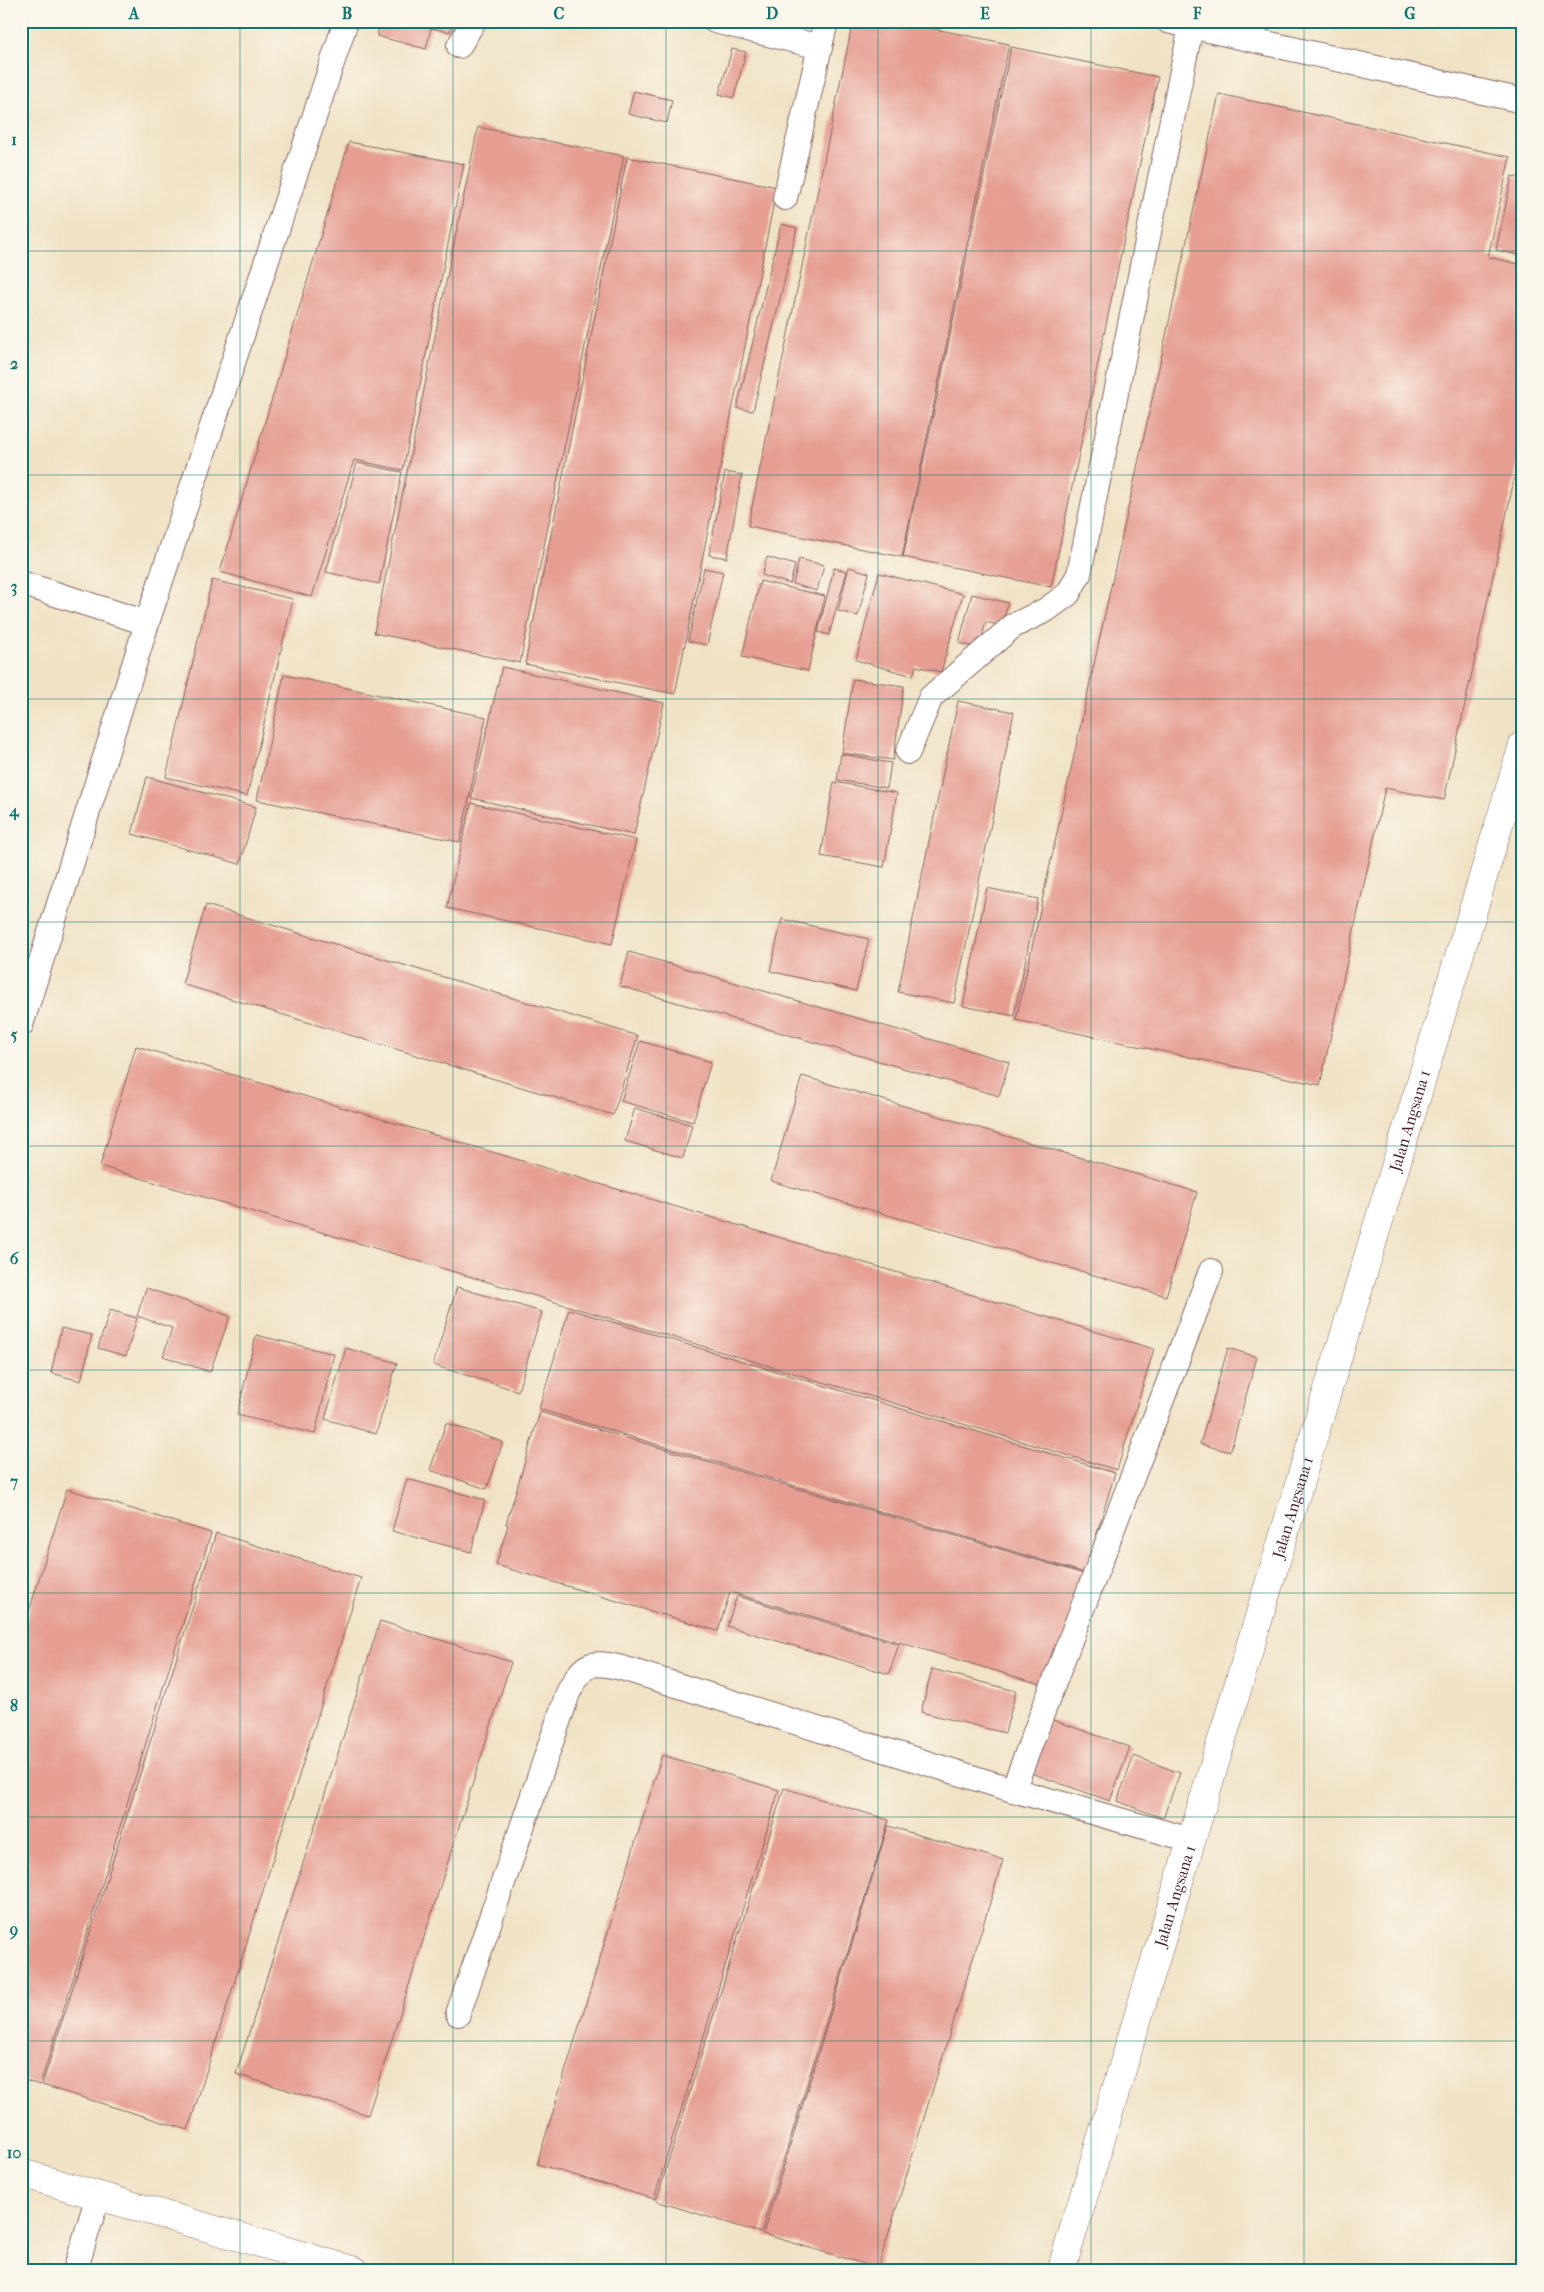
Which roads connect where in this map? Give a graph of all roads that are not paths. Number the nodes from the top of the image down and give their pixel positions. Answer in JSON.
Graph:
{"nodes":[{"id":1,"x":346,"y":21,"type":"edge"},
{"id":2,"x":474,"y":21,"type":"edge"},
{"id":3,"x":715,"y":21,"type":"edge"},
{"id":4,"x":826,"y":21,"type":"edge"},
{"id":5,"x":1168,"y":21,"type":"edge"},
{"id":6,"x":1191,"y":26,"type":"junction"},
{"id":7,"x":459,"y":46,"type":"dead end"},
{"id":8,"x":820,"y":47,"type":"junction"},
{"id":9,"x":1523,"y":101,"type":"edge"},
{"id":10,"x":786,"y":198,"type":"dead end"},
{"id":11,"x":21,"y":583,"type":"edge"},
{"id":12,"x":147,"y":622,"type":"junction"},
{"id":13,"x":908,"y":752,"type":"dead end"},
{"id":14,"x":1520,"y":762,"type":"edge"},
{"id":15,"x":21,"y":1025,"type":"edge"},
{"id":16,"x":1212,"y":1271,"type":"dead end"},
{"id":17,"x":1013,"y":1790,"type":"junction"},
{"id":18,"x":1191,"y":1840,"type":"junction"},
{"id":19,"x":458,"y":2014,"type":"dead end"},
{"id":20,"x":21,"y":2173,"type":"edge"},
{"id":21,"x":98,"y":2196,"type":"junction"},
{"id":22,"x":75,"y":2271,"type":"edge"},
{"id":23,"x":355,"y":2271,"type":"edge"},
{"id":24,"x":1061,"y":2271,"type":"edge"}],
"edges":[{"from":1,"to":12,"type":"lane"},
{"from":2,"to":7,"type":"lane"},
{"from":3,"to":8,"type":"lane"},
{"from":4,"to":8,"type":"lane"},
{"from":5,"to":6,"type":"lane"},
{"from":6,"to":9,"type":"lane"},
{"from":6,"to":13,"type":"lane"},
{"from":8,"to":10,"type":"lane"},
{"from":11,"to":12,"type":"lane"},
{"from":12,"to":15,"type":"lane"},
{"from":14,"to":18,"type":"street","name":"Jalan Angsana 1"},
{"from":16,"to":17,"type":"lane"},
{"from":17,"to":18,"type":"lane"},
{"from":17,"to":19,"type":"lane"},
{"from":18,"to":24,"type":"street","name":"Jalan Angsana 1"},
{"from":20,"to":21,"type":"street"},
{"from":21,"to":22,"type":"lane"},
{"from":21,"to":23,"type":"street"}]}
